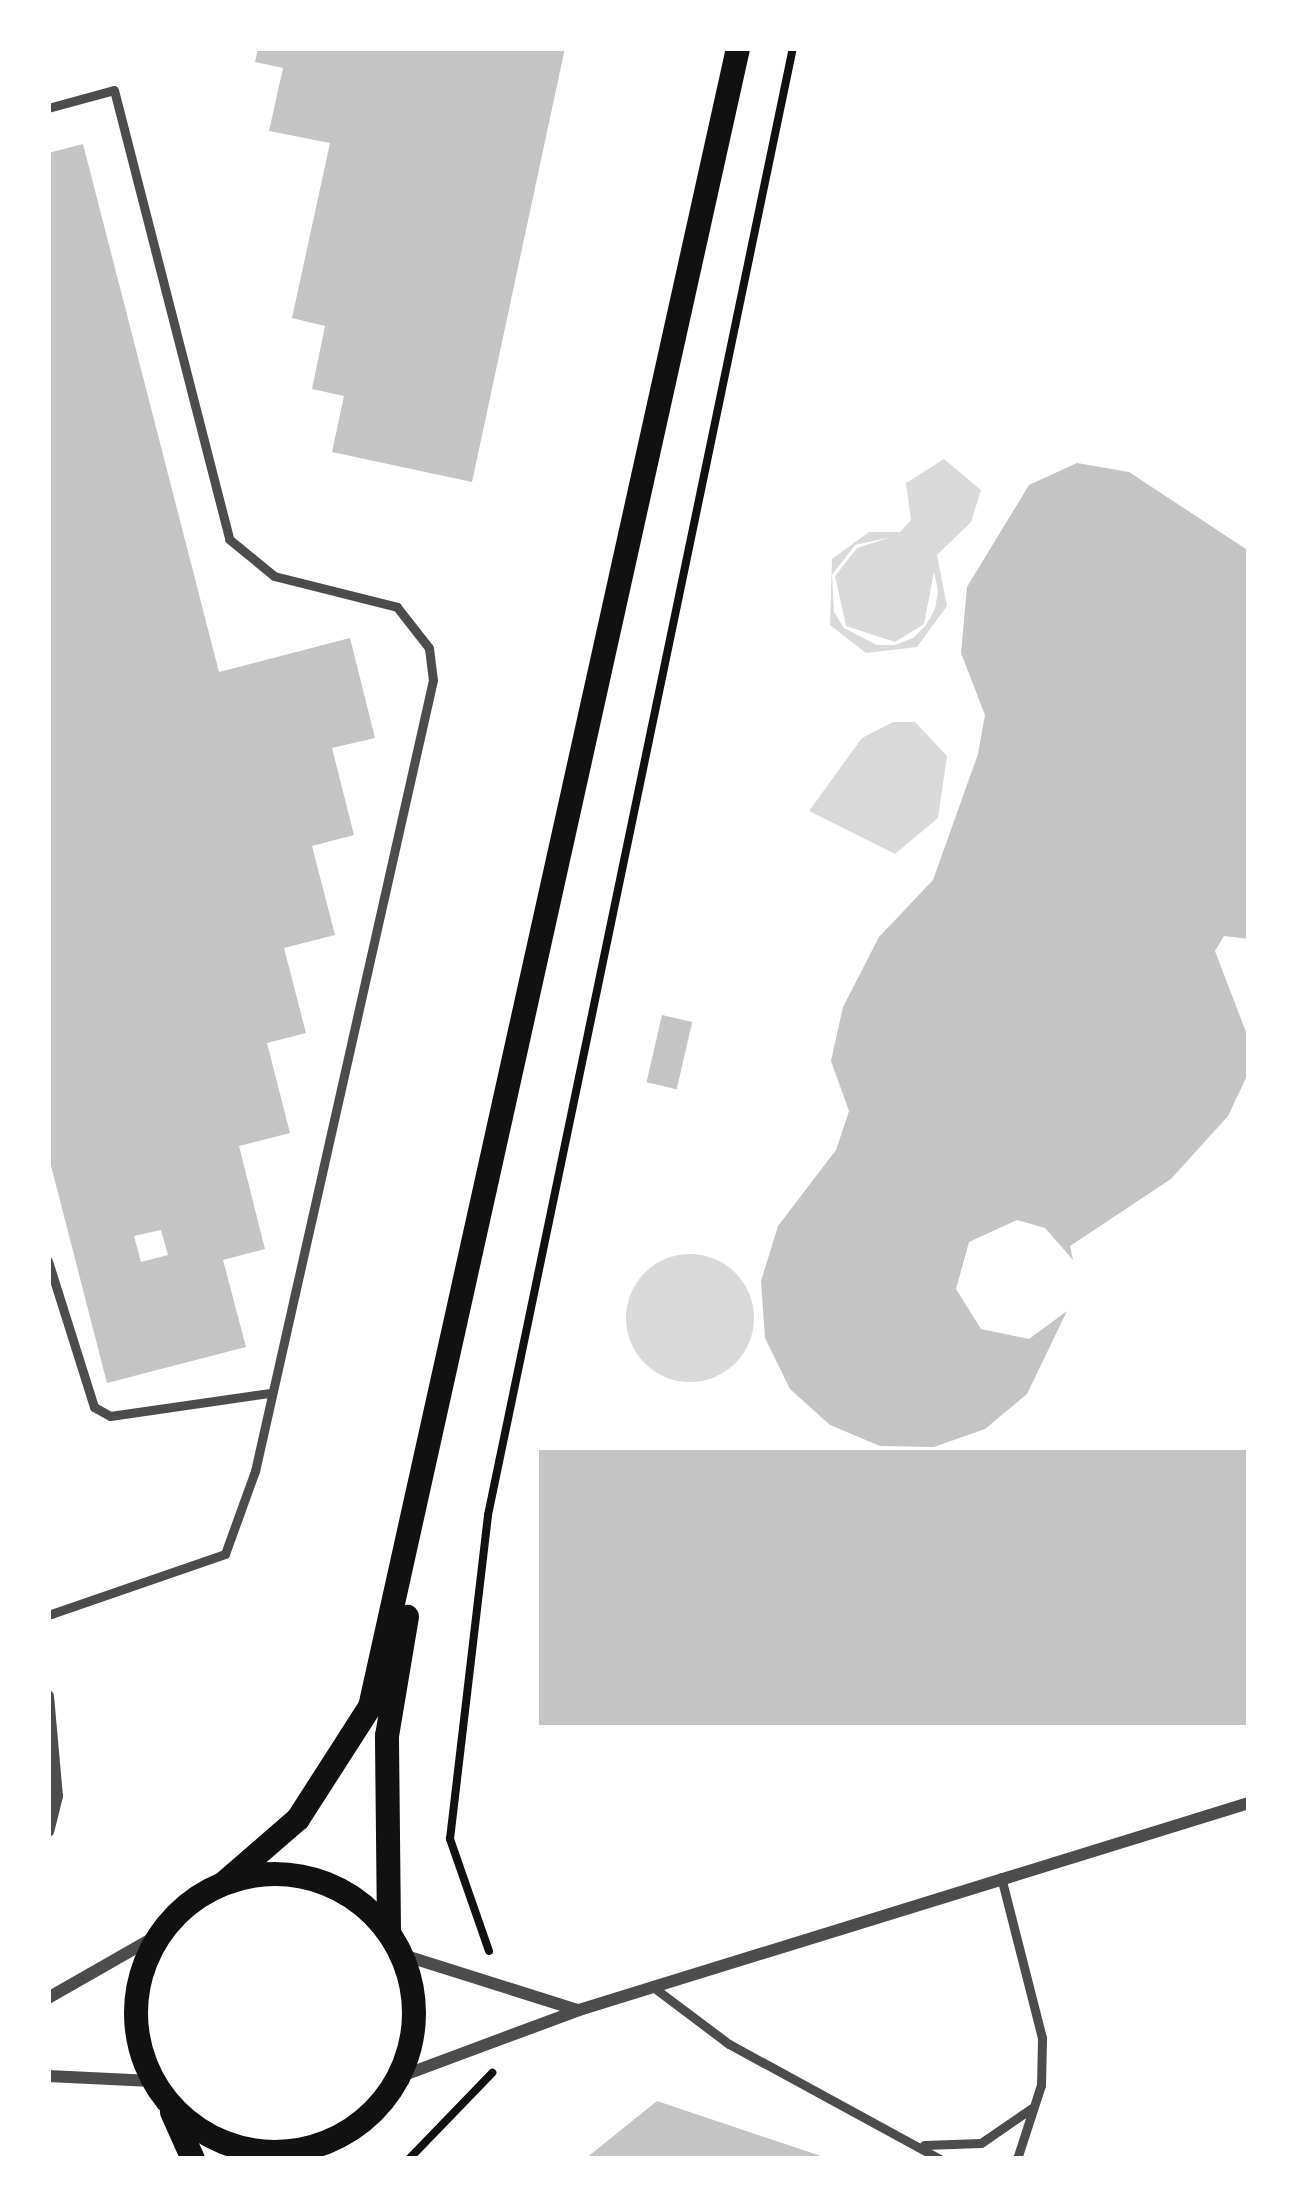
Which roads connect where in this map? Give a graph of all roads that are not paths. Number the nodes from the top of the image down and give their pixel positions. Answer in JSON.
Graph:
{"nodes":[{"id":1,"x":738,"y":48,"type":"edge"},
{"id":2,"x":48,"y":108,"type":"edge"},
{"id":3,"x":48,"y":1261,"type":"edge"},
{"id":4,"x":270,"y":1393,"type":"junction"},
{"id":5,"x":430,"y":1467,"type":"junction"},
{"id":6,"x":48,"y":1616,"type":"edge"},
{"id":7,"x":48,"y":1696,"type":"edge"},
{"id":8,"x":1249,"y":1803,"type":"edge"},
{"id":9,"x":48,"y":1832,"type":"edge"},
{"id":10,"x":1001,"y":1877,"type":"junction"},
{"id":11,"x":224,"y":1883,"type":"junction"},
{"id":12,"x":389,"y":1931,"type":"junction"},
{"id":13,"x":160,"y":1934,"type":"junction"},
{"id":14,"x":403,"y":1955,"type":"junction"},
{"id":15,"x":653,"y":1987,"type":"junction"},
{"id":16,"x":48,"y":1998,"type":"edge"},
{"id":17,"x":579,"y":2010,"type":"junction"},
{"id":18,"x":48,"y":2076,"type":"edge"},
{"id":19,"x":399,"y":2077,"type":"junction"},
{"id":20,"x":152,"y":2080,"type":"junction"},
{"id":21,"x":1041,"y":2085,"type":"junction"},
{"id":22,"x":168,"y":2105,"type":"junction"},
{"id":23,"x":918,"y":2144,"type":"junction"},
{"id":24,"x":328,"y":2150,"type":"edge"},
{"id":25,"x":193,"y":2159,"type":"edge"},
{"id":26,"x":940,"y":2159,"type":"edge"},
{"id":27,"x":1017,"y":2159,"type":"edge"}],
"edges":[{"from":1,"to":5,"type":"main road"},
{"from":2,"to":4,"type":"lane"},
{"from":3,"to":4,"type":"lane"},
{"from":4,"to":6,"type":"lane"},
{"from":5,"to":11,"type":"main road"},
{"from":5,"to":12,"type":"main road"},
{"from":7,"to":9,"type":"street"},
{"from":8,"to":10,"type":"street"},
{"from":10,"to":15,"type":"street"},
{"from":10,"to":21,"type":"lane"},
{"from":11,"to":12,"type":"main road"},
{"from":11,"to":13,"type":"main road"},
{"from":12,"to":14,"type":"main road"},
{"from":13,"to":16,"type":"street"},
{"from":13,"to":20,"type":"main road"},
{"from":14,"to":17,"type":"street"},
{"from":14,"to":19,"type":"main road"},
{"from":15,"to":17,"type":"street"},
{"from":15,"to":23,"type":"lane"},
{"from":17,"to":19,"type":"street"},
{"from":18,"to":20,"type":"street"},
{"from":19,"to":24,"type":"main road"},
{"from":20,"to":22,"type":"main road"},
{"from":21,"to":23,"type":"lane"},
{"from":21,"to":27,"type":"lane"},
{"from":22,"to":24,"type":"main road"},
{"from":22,"to":25,"type":"main road"},
{"from":23,"to":26,"type":"lane"}]}
